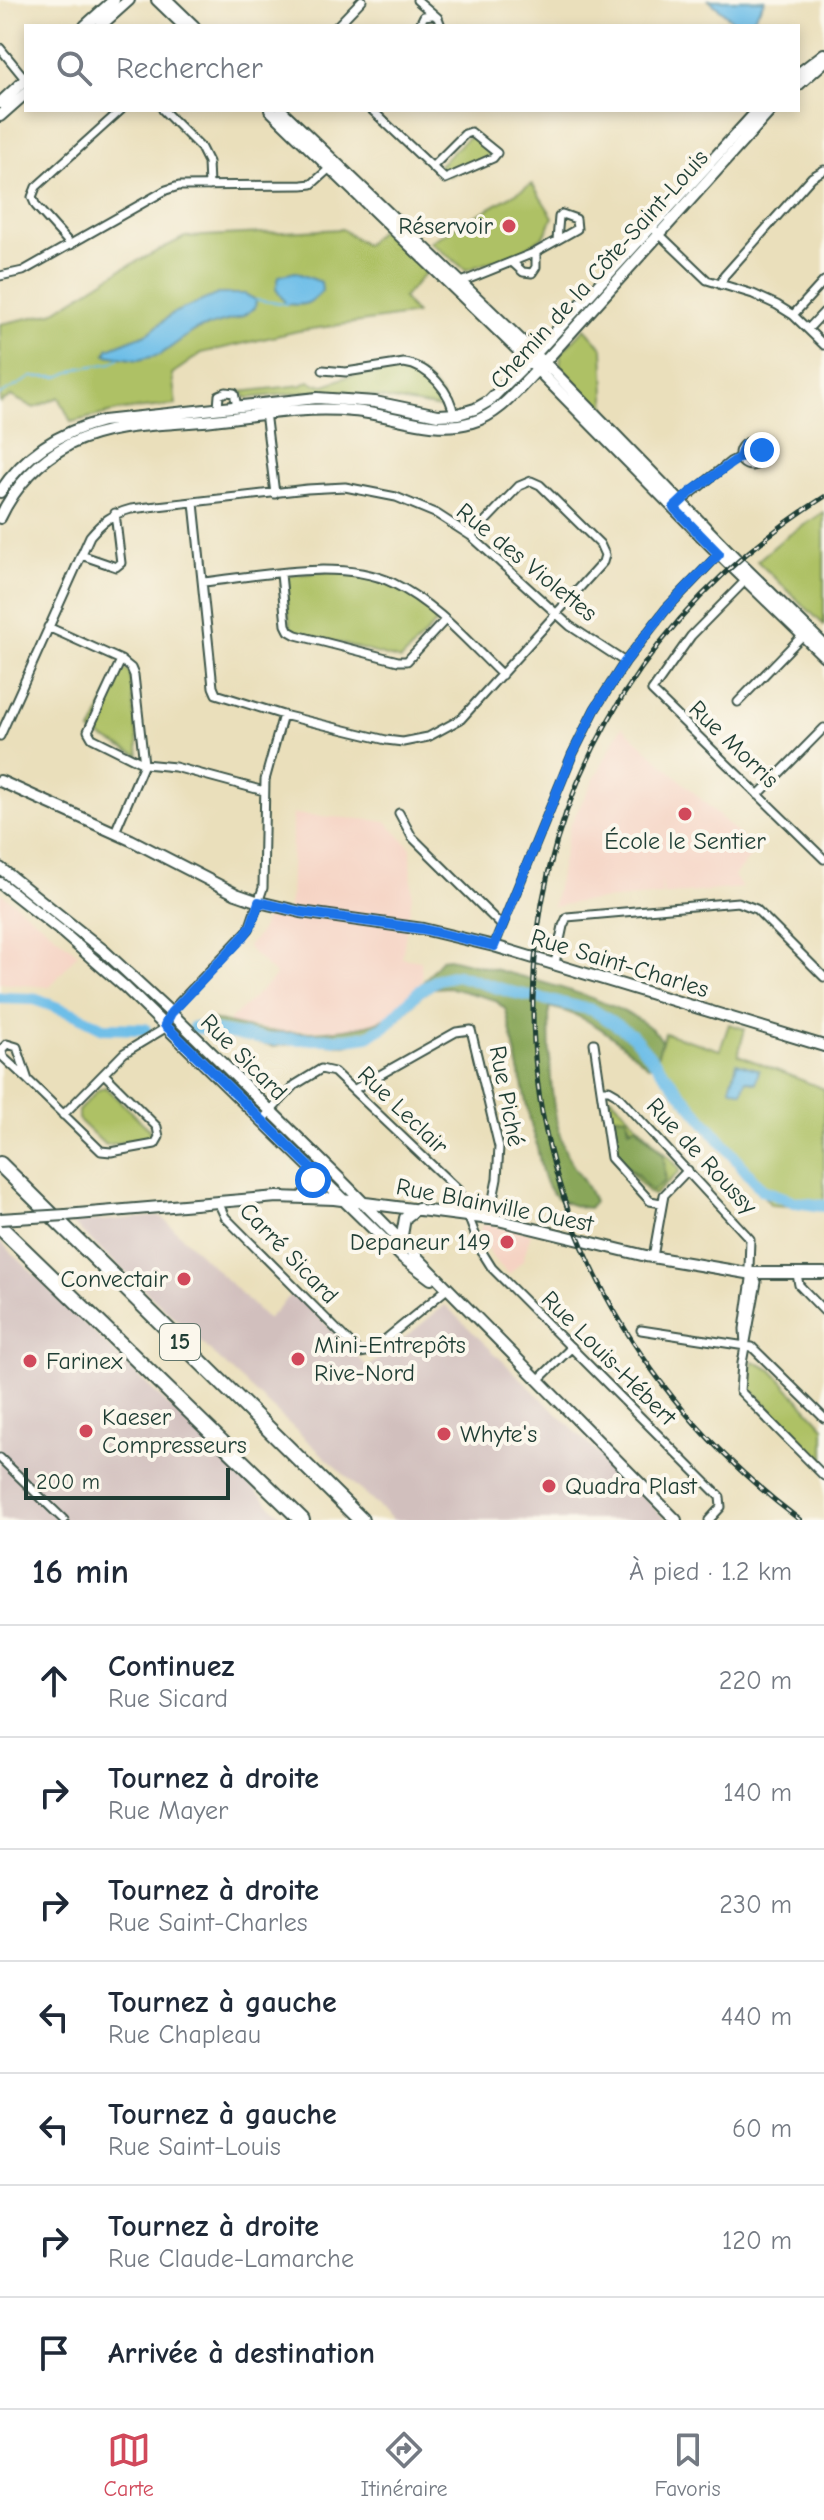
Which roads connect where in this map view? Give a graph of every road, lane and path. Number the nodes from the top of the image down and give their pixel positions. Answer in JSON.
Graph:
{"nodes":[{"id":1,"x":114,"y":0,"type":"edge"},
{"id":2,"x":129,"y":0,"type":"edge"},
{"id":3,"x":157,"y":0,"type":"edge"},
{"id":4,"x":167,"y":0,"type":"edge"},
{"id":5,"x":347,"y":0,"type":"edge"},
{"id":6,"x":362,"y":0,"type":"edge"},
{"id":7,"x":417,"y":0,"type":"edge"},
{"id":8,"x":355,"y":7,"type":"junction"},
{"id":9,"x":432,"y":15,"type":"junction"},
{"id":10,"x":87,"y":24,"type":"edge"},
{"id":11,"x":102,"y":24,"type":"edge"},
{"id":12,"x":182,"y":24,"type":"edge"},
{"id":13,"x":192,"y":24,"type":"edge"},
{"id":14,"x":339,"y":24,"type":"edge"},
{"id":15,"x":420,"y":24,"type":"edge"},
{"id":16,"x":440,"y":24,"type":"edge"},
{"id":17,"x":0,"y":48,"type":"edge"},
{"id":18,"x":824,"y":54,"type":"edge"},
{"id":19,"x":824,"y":62,"type":"edge"},
{"id":20,"x":800,"y":72,"type":"edge"},
{"id":21,"x":24,"y":78,"type":"edge"},
{"id":22,"x":24,"y":82,"type":"edge"},
{"id":23,"x":800,"y":83,"type":"edge"},
{"id":24,"x":24,"y":95,"type":"edge"},
{"id":25,"x":0,"y":103,"type":"edge"},
{"id":26,"x":119,"y":112,"type":"edge"},
{"id":27,"x":165,"y":112,"type":"edge"},
{"id":28,"x":272,"y":112,"type":"edge"},
{"id":29,"x":283,"y":112,"type":"edge"},
{"id":30,"x":374,"y":112,"type":"edge"},
{"id":31,"x":756,"y":112,"type":"edge"},
{"id":32,"x":769,"y":112,"type":"edge"},
{"id":33,"x":0,"y":116,"type":"edge"},
{"id":34,"x":333,"y":165,"type":"junction"},
{"id":35,"x":432,"y":167,"type":"junction"},
{"id":36,"x":824,"y":170,"type":"edge"},
{"id":37,"x":209,"y":186,"type":"junction"},
{"id":38,"x":655,"y":230,"type":"junction"},
{"id":39,"x":557,"y":240,"type":"dead end"},
{"id":40,"x":71,"y":245,"type":"junction"},
{"id":41,"x":536,"y":252,"type":"junction"},
{"id":42,"x":512,"y":262,"type":"junction"},
{"id":43,"x":0,"y":276,"type":"edge"},
{"id":44,"x":824,"y":281,"type":"edge"},
{"id":45,"x":457,"y":285,"type":"junction"},
{"id":46,"x":721,"y":285,"type":"junction"},
{"id":47,"x":824,"y":312,"type":"edge"},
{"id":48,"x":793,"y":315,"type":"junction"},
{"id":49,"x":808,"y":329,"type":"junction"},
{"id":50,"x":824,"y":345,"type":"edge"},
{"id":51,"x":536,"y":362,"type":"junction"},
{"id":52,"x":323,"y":370,"type":"dead end"},
{"id":53,"x":265,"y":409,"type":"junction"},
{"id":54,"x":454,"y":420,"type":"junction"},
{"id":55,"x":36,"y":452,"type":"junction"},
{"id":56,"x":740,"y":457,"type":"dead end"},
{"id":57,"x":44,"y":461,"type":"junction"},
{"id":58,"x":0,"y":492,"type":"edge"},
{"id":59,"x":275,"y":494,"type":"junction"},
{"id":60,"x":194,"y":503,"type":"junction"},
{"id":61,"x":677,"y":505,"type":"junction"},
{"id":62,"x":115,"y":513,"type":"junction"},
{"id":63,"x":0,"y":518,"type":"edge"},
{"id":64,"x":471,"y":536,"type":"junction"},
{"id":65,"x":722,"y":551,"type":"junction"},
{"id":66,"x":81,"y":555,"type":"junction"},
{"id":67,"x":281,"y":574,"type":"junction"},
{"id":68,"x":749,"y":578,"type":"junction"},
{"id":69,"x":203,"y":582,"type":"junction"},
{"id":70,"x":557,"y":614,"type":"junction"},
{"id":71,"x":445,"y":620,"type":"junction"},
{"id":72,"x":48,"y":627,"type":"junction"},
{"id":73,"x":805,"y":632,"type":"junction"},
{"id":74,"x":824,"y":645,"type":"edge"},
{"id":75,"x":824,"y":656,"type":"edge"},
{"id":76,"x":121,"y":660,"type":"junction"},
{"id":77,"x":625,"y":662,"type":"junction"},
{"id":78,"x":502,"y":675,"type":"junction"},
{"id":79,"x":738,"y":702,"type":"dead end"},
{"id":80,"x":283,"y":715,"type":"junction"},
{"id":81,"x":824,"y":728,"type":"edge"},
{"id":82,"x":0,"y":736,"type":"edge"},
{"id":83,"x":144,"y":764,"type":"junction"},
{"id":84,"x":0,"y":781,"type":"edge"},
{"id":85,"x":264,"y":791,"type":"junction"},
{"id":86,"x":758,"y":795,"type":"junction"},
{"id":87,"x":399,"y":813,"type":"dead end"},
{"id":88,"x":115,"y":832,"type":"junction"},
{"id":89,"x":824,"y":859,"type":"edge"},
{"id":90,"x":0,"y":868,"type":"edge"},
{"id":91,"x":0,"y":883,"type":"edge"},
{"id":92,"x":259,"y":902,"type":"junction"},
{"id":93,"x":69,"y":922,"type":"junction"},
{"id":94,"x":502,"y":926,"type":"junction"},
{"id":95,"x":61,"y":931,"type":"junction"},
{"id":96,"x":494,"y":946,"type":"junction"},
{"id":97,"x":555,"y":963,"type":"junction"},
{"id":98,"x":824,"y":977,"type":"edge"},
{"id":99,"x":171,"y":1013,"type":"junction"},
{"id":100,"x":165,"y":1025,"type":"junction"},
{"id":101,"x":594,"y":1043,"type":"dead end"},
{"id":102,"x":824,"y":1046,"type":"edge"},
{"id":103,"x":104,"y":1074,"type":"junction"},
{"id":104,"x":28,"y":1080,"type":"junction"},
{"id":105,"x":353,"y":1090,"type":"junction"},
{"id":106,"x":601,"y":1090,"type":"junction"},
{"id":107,"x":270,"y":1111,"type":"junction"},
{"id":108,"x":63,"y":1115,"type":"junction"},
{"id":109,"x":262,"y":1120,"type":"junction"},
{"id":110,"x":0,"y":1164,"type":"edge"},
{"id":111,"x":313,"y":1170,"type":"junction"},
{"id":112,"x":688,"y":1170,"type":"junction"},
{"id":113,"x":302,"y":1197,"type":"junction"},
{"id":114,"x":343,"y":1200,"type":"junction"},
{"id":115,"x":361,"y":1201,"type":"junction"},
{"id":116,"x":218,"y":1202,"type":"junction"},
{"id":117,"x":661,"y":1203,"type":"junction"},
{"id":118,"x":418,"y":1208,"type":"junction"},
{"id":119,"x":467,"y":1215,"type":"junction"},
{"id":120,"x":0,"y":1219,"type":"edge"},
{"id":121,"x":489,"y":1219,"type":"junction"},
{"id":122,"x":0,"y":1227,"type":"edge"},
{"id":123,"x":401,"y":1241,"type":"junction"},
{"id":124,"x":653,"y":1257,"type":"junction"},
{"id":125,"x":751,"y":1271,"type":"junction"},
{"id":126,"x":824,"y":1273,"type":"edge"},
{"id":127,"x":797,"y":1274,"type":"junction"},
{"id":128,"x":447,"y":1289,"type":"junction"},
{"id":129,"x":824,"y":1311,"type":"edge"},
{"id":130,"x":641,"y":1330,"type":"dead end"},
{"id":131,"x":745,"y":1345,"type":"junction"},
{"id":132,"x":572,"y":1347,"type":"junction"},
{"id":133,"x":538,"y":1380,"type":"junction"},
{"id":134,"x":824,"y":1418,"type":"edge"},
{"id":135,"x":0,"y":1458,"type":"edge"},
{"id":136,"x":824,"y":1476,"type":"edge"},
{"id":137,"x":64,"y":1520,"type":"edge"},
{"id":138,"x":302,"y":1520,"type":"edge"},
{"id":139,"x":361,"y":1520,"type":"edge"},
{"id":140,"x":676,"y":1520,"type":"edge"},
{"id":141,"x":709,"y":1520,"type":"edge"}],
"edges":[{"from":1,"to":10,"type":"street"},
{"from":2,"to":11,"type":"street"},
{"from":3,"to":12,"type":"street"},
{"from":4,"to":13,"type":"street"},
{"from":5,"to":8,"type":"street"},
{"from":6,"to":8,"type":"street"},
{"from":7,"to":9,"type":"street"},
{"from":8,"to":14,"type":"street"},
{"from":9,"to":15,"type":"street"},
{"from":9,"to":16,"type":"street"},
{"from":17,"to":21,"type":"street"},
{"from":18,"to":20,"type":"street"},
{"from":19,"to":23,"type":"street"},
{"from":22,"to":25,"type":"street"},
{"from":24,"to":33,"type":"street"},
{"from":26,"to":40,"type":"street"},
{"from":27,"to":37,"type":"street"},
{"from":28,"to":34,"type":"street"},
{"from":29,"to":34,"type":"street"},
{"from":30,"to":35,"type":"street"},
{"from":31,"to":38,"type":"street","name":"Chemin de la Côte-Saint-Louis"},
{"from":32,"to":38,"type":"street","name":"Chemin de la Côte-Saint-Louis"},
{"from":34,"to":37,"type":"street"},
{"from":34,"to":45,"type":"street"},
{"from":35,"to":35,"type":"street"},
{"from":36,"to":46,"type":"street"},
{"from":37,"to":40,"type":"street"},
{"from":38,"to":46,"type":"street"},
{"from":38,"to":51,"type":"street","name":"Chemin de la Côte-Saint-Louis"},
{"from":39,"to":41,"type":"street"},
{"from":40,"to":43,"type":"street"},
{"from":41,"to":42,"type":"street"},
{"from":41,"to":42,"type":"street"},
{"from":42,"to":45,"type":"street"},
{"from":44,"to":48,"type":"street"},
{"from":45,"to":51,"type":"street"},
{"from":46,"to":48,"type":"street"},
{"from":47,"to":49,"type":"street"},
{"from":48,"to":49,"type":"street"},
{"from":49,"to":50,"type":"street"},
{"from":51,"to":54,"type":"street","name":"Chemin de la Côte-Saint-Louis"},
{"from":51,"to":61,"type":"street"},
{"from":52,"to":54,"type":"street"},
{"from":53,"to":54,"type":"street","name":"Chemin de la Côte-Saint-Louis"},
{"from":53,"to":55,"type":"street","name":"Chemin de la Côte-Saint-Louis"},
{"from":53,"to":57,"type":"street","name":"Chemin de la Côte-Saint-Louis"},
{"from":53,"to":59,"type":"street"},
{"from":55,"to":57,"type":"street"},
{"from":55,"to":58,"type":"street","name":"Chemin de la Côte-Saint-Louis"},
{"from":56,"to":61,"type":"street"},
{"from":57,"to":63,"type":"street","name":"Chemin de la Côte-Saint-Louis"},
{"from":59,"to":60,"type":"street","name":"Rue des Violettes"},
{"from":59,"to":64,"type":"street","name":"Rue des Violettes"},
{"from":60,"to":62,"type":"street","name":"Rue des Violettes"},
{"from":60,"to":69,"type":"street"},
{"from":61,"to":65,"type":"street"},
{"from":62,"to":66,"type":"street"},
{"from":62,"to":66,"type":"street"},
{"from":64,"to":70,"type":"street","name":"Rue des Violettes"},
{"from":64,"to":70,"type":"street"},
{"from":65,"to":68,"type":"street"},
{"from":65,"to":77,"type":"street"},
{"from":66,"to":72,"type":"street"},
{"from":67,"to":69,"type":"street"},
{"from":67,"to":71,"type":"street"},
{"from":67,"to":71,"type":"street"},
{"from":68,"to":73,"type":"street"},
{"from":68,"to":86,"type":"street","name":"Rue Morris"},
{"from":69,"to":80,"type":"street"},
{"from":70,"to":77,"type":"street","name":"Rue des Violettes"},
{"from":70,"to":78,"type":"street"},
{"from":71,"to":78,"type":"street"},
{"from":72,"to":76,"type":"street"},
{"from":72,"to":82,"type":"street"},
{"from":73,"to":74,"type":"street"},
{"from":73,"to":75,"type":"street"},
{"from":73,"to":79,"type":"street"},
{"from":76,"to":83,"type":"street"},
{"from":76,"to":83,"type":"street"},
{"from":77,"to":94,"type":"street"},
{"from":78,"to":80,"type":"street"},
{"from":80,"to":85,"type":"street"},
{"from":81,"to":86,"type":"street"},
{"from":83,"to":85,"type":"street"},
{"from":83,"to":88,"type":"street"},
{"from":84,"to":88,"type":"street","name":"Rue Saint-Charles"},
{"from":85,"to":92,"type":"street"},
{"from":86,"to":89,"type":"street","name":"Rue Morris"},
{"from":87,"to":94,"type":"street"},
{"from":88,"to":92,"type":"street","name":"Rue Saint-Charles"},
{"from":90,"to":93,"type":"street","name":"Rue Sicard"},
{"from":91,"to":95,"type":"street","name":"Rue Sicard"},
{"from":92,"to":96,"type":"street","name":"Rue Saint-Charles"},
{"from":92,"to":99,"type":"street"},
{"from":93,"to":95,"type":"street"},
{"from":93,"to":99,"type":"street","name":"Rue Sicard"},
{"from":94,"to":96,"type":"street"},
{"from":95,"to":100,"type":"street","name":"Rue Sicard"},
{"from":96,"to":97,"type":"street","name":"Rue Saint-Charles"},
{"from":97,"to":98,"type":"street"},
{"from":97,"to":102,"type":"street","name":"Rue Saint-Charles"},
{"from":99,"to":100,"type":"street"},
{"from":99,"to":107,"type":"street","name":"Rue Sicard"},
{"from":100,"to":103,"type":"street"},
{"from":100,"to":109,"type":"street","name":"Rue Sicard"},
{"from":101,"to":106,"type":"street"},
{"from":103,"to":108,"type":"street"},
{"from":103,"to":108,"type":"street"},
{"from":104,"to":104,"type":"street"},
{"from":104,"to":108,"type":"street"},
{"from":105,"to":107,"type":"street","name":"Rue Leclair"},
{"from":105,"to":119,"type":"street","name":"Rue Leclair"},
{"from":105,"to":121,"type":"street","name":"Rue Piché"},
{"from":106,"to":112,"type":"street","name":"Rue de Roussy"},
{"from":106,"to":117,"type":"street"},
{"from":107,"to":109,"type":"street","name":"Rue Leclair"},
{"from":107,"to":115,"type":"street","name":"Rue Sicard"},
{"from":109,"to":111,"type":"street","name":"Rue Sicard"},
{"from":110,"to":139,"type":"highway","number":"15"},
{"from":111,"to":113,"type":"street"},
{"from":111,"to":114,"type":"street","name":"Rue Sicard"},
{"from":112,"to":117,"type":"street"},
{"from":112,"to":125,"type":"street","name":"Rue de Roussy"},
{"from":113,"to":114,"type":"street","name":"Rue Blainville Ouest"},
{"from":113,"to":116,"type":"street","name":"Rue Blainville Ouest"},
{"from":114,"to":115,"type":"street","name":"Rue Blainville Ouest"},
{"from":114,"to":128,"type":"street","name":"Rue Sicard"},
{"from":115,"to":118,"type":"street","name":"Rue Blainville Ouest"},
{"from":115,"to":123,"type":"street","name":"Rue Sicard"},
{"from":116,"to":120,"type":"street","name":"Rue Blainville Ouest","bridge":true},
{"from":116,"to":128,"type":"street","name":"Carré Sicard"},
{"from":117,"to":124,"type":"street"},
{"from":118,"to":119,"type":"street","name":"Rue Blainville Ouest"},
{"from":118,"to":123,"type":"street"},
{"from":119,"to":121,"type":"street","name":"Rue Blainville Ouest"},
{"from":119,"to":132,"type":"street","name":"Rue Louis-Hébert"},
{"from":121,"to":124,"type":"street","name":"Rue Blainville Ouest"},
{"from":122,"to":138,"type":"highway","number":"15"},
{"from":123,"to":128,"type":"street","name":"Rue Sicard"},
{"from":124,"to":125,"type":"street","name":"Rue Blainville Ouest"},
{"from":125,"to":127,"type":"street","name":"Rue Blainville Ouest"},
{"from":125,"to":131,"type":"street","name":"Rue de Roussy"},
{"from":126,"to":127,"type":"street","name":"Rue Blainville Ouest"},
{"from":127,"to":129,"type":"street"},
{"from":128,"to":133,"type":"street","name":"Rue Sicard"},
{"from":130,"to":131,"type":"street"},
{"from":131,"to":134,"type":"street"},
{"from":131,"to":136,"type":"street","name":"Rue de Roussy"},
{"from":132,"to":133,"type":"street"},
{"from":132,"to":141,"type":"street","name":"Rue Louis-Hébert"},
{"from":133,"to":140,"type":"street","name":"Rue Sicard"},
{"from":135,"to":137,"type":"street"}]}
